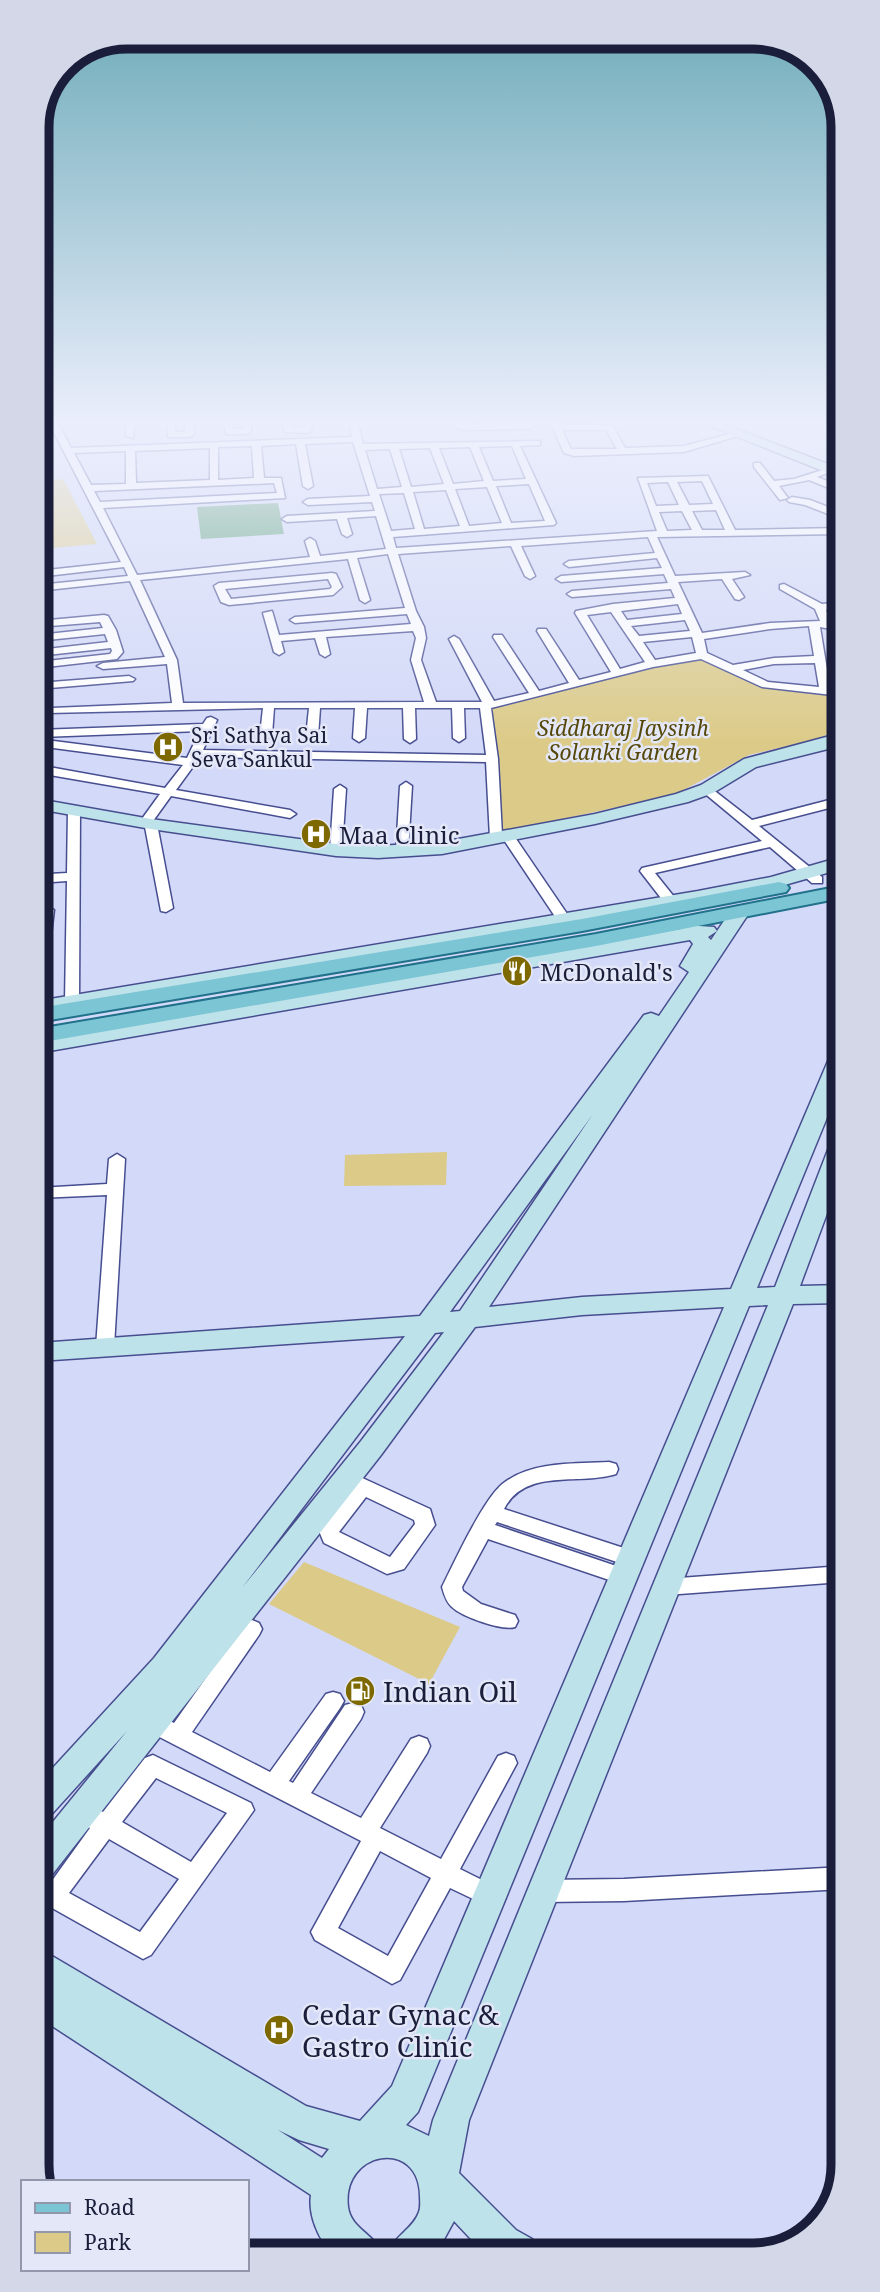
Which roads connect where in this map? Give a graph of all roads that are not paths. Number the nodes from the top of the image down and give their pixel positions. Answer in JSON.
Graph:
{"nodes":[{"id":1,"x":108,"y":526,"type":"edge"},
{"id":2,"x":310,"y":526,"type":"edge"},
{"id":3,"x":344,"y":526,"type":"edge"},
{"id":4,"x":385,"y":526,"type":"edge"},
{"id":5,"x":419,"y":526,"type":"edge"},
{"id":6,"x":465,"y":526,"type":"edge"},
{"id":7,"x":508,"y":526,"type":"edge"},
{"id":8,"x":656,"y":526,"type":"edge"},
{"id":9,"x":695,"y":526,"type":"edge"},
{"id":10,"x":728,"y":526,"type":"edge"},
{"id":11,"x":466,"y":529,"type":"junction"},
{"id":12,"x":831,"y":531,"type":"edge"},
{"id":13,"x":731,"y":532,"type":"junction"},
{"id":14,"x":421,"y":533,"type":"junction"},
{"id":15,"x":698,"y":533,"type":"junction"},
{"id":16,"x":347,"y":534,"type":"dead end"},
{"id":17,"x":387,"y":534,"type":"junction"},
{"id":18,"x":657,"y":534,"type":"junction"},
{"id":19,"x":515,"y":543,"type":"junction"},
{"id":20,"x":393,"y":551,"type":"junction"},
{"id":21,"x":661,"y":555,"type":"junction"},
{"id":22,"x":352,"y":556,"type":"junction"},
{"id":23,"x":316,"y":560,"type":"junction"},
{"id":24,"x":128,"y":564,"type":"junction"},
{"id":25,"x":569,"y":564,"type":"dead end"},
{"id":26,"x":276,"y":572,"type":"junction"},
{"id":27,"x":49,"y":573,"type":"edge"},
{"id":28,"x":745,"y":575,"type":"dead end"},
{"id":29,"x":530,"y":576,"type":"dead end"},
{"id":30,"x":725,"y":576,"type":"junction"},
{"id":31,"x":135,"y":579,"type":"junction"},
{"id":32,"x":561,"y":579,"type":"dead end"},
{"id":33,"x":672,"y":579,"type":"junction"},
{"id":34,"x":49,"y":587,"type":"edge"},
{"id":35,"x":784,"y":587,"type":"dead end"},
{"id":36,"x":572,"y":594,"type":"dead end"},
{"id":37,"x":284,"y":596,"type":"junction"},
{"id":38,"x":739,"y":597,"type":"dead end"},
{"id":39,"x":365,"y":600,"type":"dead end"},
{"id":40,"x":681,"y":600,"type":"junction"},
{"id":41,"x":346,"y":603,"type":"dead end"},
{"id":42,"x":831,"y":606,"type":"edge"},
{"id":43,"x":613,"y":607,"type":"junction"},
{"id":44,"x":820,"y":607,"type":"junction"},
{"id":45,"x":411,"y":611,"type":"junction"},
{"id":46,"x":774,"y":612,"type":"dead end"},
{"id":47,"x":268,"y":613,"type":"dead end"},
{"id":48,"x":351,"y":616,"type":"junction"},
{"id":49,"x":688,"y":617,"type":"junction"},
{"id":50,"x":295,"y":620,"type":"dead end"},
{"id":51,"x":49,"y":623,"type":"edge"},
{"id":52,"x":624,"y":623,"type":"junction"},
{"id":53,"x":820,"y":624,"type":"junction"},
{"id":54,"x":785,"y":625,"type":"junction"},
{"id":55,"x":831,"y":626,"type":"edge"},
{"id":56,"x":419,"y":627,"type":"junction"},
{"id":57,"x":360,"y":629,"type":"junction"},
{"id":58,"x":111,"y":630,"type":"junction"},
{"id":59,"x":542,"y":631,"type":"dead end"},
{"id":60,"x":320,"y":635,"type":"junction"},
{"id":61,"x":697,"y":635,"type":"junction"},
{"id":62,"x":49,"y":637,"type":"edge"},
{"id":63,"x":498,"y":637,"type":"dead end"},
{"id":64,"x":276,"y":638,"type":"junction"},
{"id":65,"x":454,"y":639,"type":"dead end"},
{"id":66,"x":636,"y":640,"type":"junction"},
{"id":67,"x":115,"y":644,"type":"junction"},
{"id":68,"x":369,"y":644,"type":"dead end"},
{"id":69,"x":49,"y":652,"type":"edge"},
{"id":70,"x":279,"y":652,"type":"dead end"},
{"id":71,"x":326,"y":654,"type":"dead end"},
{"id":72,"x":702,"y":655,"type":"junction"},
{"id":73,"x":820,"y":659,"type":"junction"},
{"id":74,"x":173,"y":660,"type":"junction"},
{"id":75,"x":49,"y":664,"type":"edge"},
{"id":76,"x":652,"y":664,"type":"junction"},
{"id":77,"x":731,"y":669,"type":"junction"},
{"id":78,"x":49,"y":670,"type":"edge"},
{"id":79,"x":617,"y":673,"type":"junction"},
{"id":80,"x":129,"y":679,"type":"dead end"},
{"id":81,"x":49,"y":685,"type":"edge"},
{"id":82,"x":576,"y":685,"type":"junction"},
{"id":83,"x":825,"y":692,"type":"junction"},
{"id":84,"x":831,"y":692,"type":"edge"},
{"id":85,"x":536,"y":695,"type":"junction"},
{"id":86,"x":55,"y":696,"type":"dead end"},
{"id":87,"x":218,"y":705,"type":"junction"},
{"id":88,"x":270,"y":705,"type":"junction"},
{"id":89,"x":314,"y":705,"type":"junction"},
{"id":90,"x":361,"y":705,"type":"junction"},
{"id":91,"x":409,"y":705,"type":"junction"},
{"id":92,"x":431,"y":705,"type":"junction"},
{"id":93,"x":458,"y":705,"type":"junction"},
{"id":94,"x":487,"y":705,"type":"junction"},
{"id":95,"x":178,"y":707,"type":"junction"},
{"id":96,"x":52,"y":711,"type":"junction"},
{"id":97,"x":49,"y":723,"type":"edge"},
{"id":98,"x":208,"y":727,"type":"junction"},
{"id":99,"x":266,"y":735,"type":"dead end"},
{"id":100,"x":49,"y":737,"type":"edge"},
{"id":101,"x":312,"y":737,"type":"dead end"},
{"id":102,"x":359,"y":738,"type":"dead end"},
{"id":103,"x":459,"y":738,"type":"dead end"},
{"id":104,"x":49,"y":739,"type":"edge"},
{"id":105,"x":410,"y":739,"type":"dead end"},
{"id":106,"x":831,"y":743,"type":"edge"},
{"id":107,"x":194,"y":757,"type":"junction"},
{"id":108,"x":492,"y":759,"type":"junction"},
{"id":109,"x":49,"y":771,"type":"edge"},
{"id":110,"x":406,"y":786,"type":"dead end"},
{"id":111,"x":340,"y":789,"type":"dead end"},
{"id":112,"x":707,"y":789,"type":"junction"},
{"id":113,"x":170,"y":793,"type":"junction"},
{"id":114,"x":831,"y":804,"type":"edge"},
{"id":115,"x":49,"y":806,"type":"edge"},
{"id":116,"x":74,"y":810,"type":"junction"},
{"id":117,"x":290,"y":814,"type":"dead end"},
{"id":118,"x":148,"y":824,"type":"junction"},
{"id":119,"x":750,"y":824,"type":"junction"},
{"id":120,"x":502,"y":837,"type":"junction"},
{"id":121,"x":772,"y":843,"type":"junction"},
{"id":122,"x":337,"y":849,"type":"junction"},
{"id":123,"x":402,"y":851,"type":"junction"},
{"id":124,"x":831,"y":868,"type":"edge"},
{"id":125,"x":831,"y":875,"type":"edge"},
{"id":126,"x":74,"y":876,"type":"junction"},
{"id":127,"x":813,"y":876,"type":"junction"},
{"id":128,"x":49,"y":878,"type":"edge"},
{"id":129,"x":831,"y":893,"type":"edge"},
{"id":130,"x":738,"y":906,"type":"junction"},
{"id":131,"x":166,"y":908,"type":"dead end"},
{"id":132,"x":683,"y":917,"type":"junction"},
{"id":133,"x":566,"y":923,"type":"junction"},
{"id":134,"x":72,"y":1002,"type":"junction"},
{"id":135,"x":181,"y":1002,"type":"junction"},
{"id":136,"x":49,"y":1005,"type":"edge"},
{"id":137,"x":49,"y":1014,"type":"edge"},
{"id":138,"x":49,"y":1033,"type":"edge"},
{"id":139,"x":49,"y":1043,"type":"edge"},
{"id":140,"x":831,"y":1080,"type":"edge"},
{"id":141,"x":117,"y":1160,"type":"dead end"},
{"id":142,"x":831,"y":1171,"type":"edge"},
{"id":143,"x":114,"y":1189,"type":"junction"},
{"id":144,"x":49,"y":1192,"type":"edge"},
{"id":145,"x":831,"y":1294,"type":"edge"},
{"id":146,"x":740,"y":1296,"type":"junction"},
{"id":147,"x":784,"y":1296,"type":"junction"},
{"id":148,"x":468,"y":1318,"type":"junction"},
{"id":149,"x":427,"y":1325,"type":"junction"},
{"id":150,"x":105,"y":1347,"type":"junction"},
{"id":151,"x":49,"y":1351,"type":"edge"},
{"id":152,"x":608,"y":1469,"type":"dead end"},
{"id":153,"x":355,"y":1482,"type":"junction"},
{"id":154,"x":488,"y":1521,"type":"junction"},
{"id":155,"x":628,"y":1568,"type":"junction"},
{"id":156,"x":831,"y":1575,"type":"edge"},
{"id":157,"x":666,"y":1587,"type":"junction"},
{"id":158,"x":508,"y":1620,"type":"dead end"},
{"id":159,"x":252,"y":1629,"type":"dead end"},
{"id":160,"x":333,"y":1701,"type":"dead end"},
{"id":161,"x":353,"y":1712,"type":"dead end"},
{"id":162,"x":152,"y":1722,"type":"junction"},
{"id":163,"x":178,"y":1735,"type":"junction"},
{"id":164,"x":419,"y":1746,"type":"dead end"},
{"id":165,"x":506,"y":1763,"type":"dead end"},
{"id":166,"x":274,"y":1785,"type":"junction"},
{"id":167,"x":49,"y":1795,"type":"edge"},
{"id":168,"x":296,"y":1797,"type":"junction"},
{"id":169,"x":81,"y":1811,"type":"junction"},
{"id":170,"x":106,"y":1825,"type":"junction"},
{"id":171,"x":371,"y":1834,"type":"junction"},
{"id":172,"x":49,"y":1853,"type":"edge"},
{"id":173,"x":445,"y":1873,"type":"junction"},
{"id":174,"x":194,"y":1876,"type":"junction"},
{"id":175,"x":831,"y":1879,"type":"edge"},
{"id":176,"x":542,"y":1891,"type":"junction"},
{"id":177,"x":491,"y":1896,"type":"junction"},
{"id":178,"x":49,"y":1973,"type":"edge"},
{"id":179,"x":49,"y":2004,"type":"edge"},
{"id":180,"x":366,"y":2141,"type":"junction"},
{"id":181,"x":439,"y":2179,"type":"junction"},
{"id":182,"x":330,"y":2185,"type":"junction"},
{"id":183,"x":332,"y":2240,"type":"edge"},
{"id":184,"x":419,"y":2243,"type":"edge"},
{"id":185,"x":501,"y":2243,"type":"edge"}],
"edges":[{"from":1,"to":24,"type":"street"},
{"from":2,"to":23,"type":"street"},
{"from":3,"to":16,"type":"street"},
{"from":4,"to":17,"type":"street"},
{"from":5,"to":14,"type":"street"},
{"from":6,"to":11,"type":"street"},
{"from":7,"to":11,"type":"street"},
{"from":8,"to":18,"type":"street"},
{"from":9,"to":15,"type":"street"},
{"from":10,"to":13,"type":"street"},
{"from":11,"to":14,"type":"street"},
{"from":12,"to":13,"type":"street"},
{"from":13,"to":15,"type":"street"},
{"from":14,"to":17,"type":"street"},
{"from":15,"to":18,"type":"street"},
{"from":17,"to":20,"type":"street"},
{"from":18,"to":19,"type":"street"},
{"from":18,"to":21,"type":"street"},
{"from":19,"to":20,"type":"street"},
{"from":19,"to":29,"type":"street"},
{"from":20,"to":22,"type":"street"},
{"from":20,"to":45,"type":"street"},
{"from":21,"to":25,"type":"street"},
{"from":21,"to":33,"type":"street"},
{"from":22,"to":23,"type":"street"},
{"from":22,"to":39,"type":"street"},
{"from":23,"to":26,"type":"street"},
{"from":24,"to":27,"type":"street"},
{"from":24,"to":31,"type":"street"},
{"from":26,"to":31,"type":"street"},
{"from":26,"to":37,"type":"street"},
{"from":26,"to":37,"type":"street"},
{"from":26,"to":37,"type":"street"},
{"from":28,"to":30,"type":"street"},
{"from":30,"to":33,"type":"street"},
{"from":30,"to":38,"type":"street"},
{"from":31,"to":34,"type":"street"},
{"from":31,"to":74,"type":"street"},
{"from":32,"to":33,"type":"street"},
{"from":33,"to":36,"type":"street"},
{"from":33,"to":40,"type":"street"},
{"from":35,"to":44,"type":"street"},
{"from":40,"to":43,"type":"street"},
{"from":40,"to":49,"type":"street"},
{"from":41,"to":48,"type":"street"},
{"from":42,"to":44,"type":"street"},
{"from":43,"to":52,"type":"street"},
{"from":43,"to":79,"type":"street"},
{"from":44,"to":53,"type":"street"},
{"from":45,"to":48,"type":"street"},
{"from":45,"to":56,"type":"street"},
{"from":46,"to":54,"type":"street"},
{"from":47,"to":64,"type":"street"},
{"from":48,"to":50,"type":"street"},
{"from":48,"to":57,"type":"street"},
{"from":49,"to":52,"type":"street"},
{"from":49,"to":61,"type":"street"},
{"from":51,"to":58,"type":"street"},
{"from":52,"to":66,"type":"street"},
{"from":53,"to":54,"type":"street"},
{"from":53,"to":55,"type":"street"},
{"from":53,"to":73,"type":"street"},
{"from":54,"to":61,"type":"street"},
{"from":56,"to":57,"type":"street"},
{"from":56,"to":92,"type":"street"},
{"from":57,"to":60,"type":"street"},
{"from":57,"to":68,"type":"street"},
{"from":58,"to":62,"type":"street"},
{"from":58,"to":67,"type":"street"},
{"from":59,"to":82,"type":"street"},
{"from":60,"to":64,"type":"street"},
{"from":60,"to":71,"type":"street"},
{"from":61,"to":66,"type":"street"},
{"from":61,"to":72,"type":"street"},
{"from":63,"to":85,"type":"street"},
{"from":64,"to":70,"type":"street"},
{"from":65,"to":94,"type":"street"},
{"from":66,"to":76,"type":"street"},
{"from":67,"to":69,"type":"street"},
{"from":67,"to":75,"type":"street"},
{"from":72,"to":76,"type":"street"},
{"from":72,"to":77,"type":"street"},
{"from":73,"to":77,"type":"street"},
{"from":73,"to":83,"type":"street"},
{"from":74,"to":78,"type":"street"},
{"from":74,"to":95,"type":"street"},
{"from":76,"to":79,"type":"street"},
{"from":77,"to":83,"type":"street"},
{"from":79,"to":82,"type":"street"},
{"from":80,"to":81,"type":"street"},
{"from":82,"to":85,"type":"street"},
{"from":83,"to":84,"type":"street"},
{"from":85,"to":94,"type":"street"},
{"from":86,"to":96,"type":"street"},
{"from":87,"to":88,"type":"street"},
{"from":87,"to":95,"type":"street"},
{"from":87,"to":98,"type":"street"},
{"from":88,"to":89,"type":"street"},
{"from":88,"to":99,"type":"street"},
{"from":89,"to":90,"type":"street"},
{"from":89,"to":101,"type":"street"},
{"from":90,"to":91,"type":"street"},
{"from":90,"to":102,"type":"street"},
{"from":91,"to":92,"type":"street"},
{"from":91,"to":105,"type":"street"},
{"from":92,"to":93,"type":"street"},
{"from":93,"to":94,"type":"street"},
{"from":93,"to":103,"type":"street"},
{"from":94,"to":108,"type":"street"},
{"from":95,"to":96,"type":"street"},
{"from":96,"to":97,"type":"street"},
{"from":98,"to":100,"type":"street"},
{"from":98,"to":107,"type":"street"},
{"from":104,"to":107,"type":"street"},
{"from":106,"to":112,"type":"street"},
{"from":107,"to":108,"type":"street"},
{"from":107,"to":113,"type":"street"},
{"from":108,"to":120,"type":"street"},
{"from":109,"to":113,"type":"street"},
{"from":110,"to":123,"type":"street"},
{"from":111,"to":122,"type":"street"},
{"from":112,"to":119,"type":"street"},
{"from":112,"to":120,"type":"street"},
{"from":113,"to":117,"type":"street"},
{"from":113,"to":118,"type":"street"},
{"from":114,"to":119,"type":"street"},
{"from":115,"to":116,"type":"street"},
{"from":116,"to":118,"type":"street"},
{"from":116,"to":126,"type":"street"},
{"from":118,"to":122,"type":"street"},
{"from":118,"to":131,"type":"street"},
{"from":119,"to":121,"type":"street"},
{"from":120,"to":123,"type":"street"},
{"from":120,"to":133,"type":"street"},
{"from":121,"to":127,"type":"street"},
{"from":121,"to":132,"type":"street"},
{"from":122,"to":123,"type":"street"},
{"from":124,"to":127,"type":"street"},
{"from":125,"to":127,"type":"main road"},
{"from":126,"to":128,"type":"street"},
{"from":126,"to":134,"type":"street"},
{"from":127,"to":130,"type":"main road"},
{"from":129,"to":130,"type":"main road"},
{"from":130,"to":132,"type":"main road"},
{"from":130,"to":148,"type":"street"},
{"from":132,"to":133,"type":"main road"},
{"from":132,"to":135,"type":"main road"},
{"from":132,"to":149,"type":"street"},
{"from":133,"to":135,"type":"main road"},
{"from":134,"to":135,"type":"street"},
{"from":134,"to":136,"type":"street"},
{"from":135,"to":137,"type":"main road"},
{"from":135,"to":138,"type":"main road"},
{"from":135,"to":139,"type":"street"},
{"from":140,"to":146,"type":"street"},
{"from":141,"to":143,"type":"street"},
{"from":142,"to":147,"type":"street"},
{"from":143,"to":144,"type":"street"},
{"from":143,"to":150,"type":"street"},
{"from":145,"to":147,"type":"street"},
{"from":146,"to":147,"type":"street"},
{"from":146,"to":148,"type":"street"},
{"from":146,"to":155,"type":"street"},
{"from":147,"to":157,"type":"street"},
{"from":148,"to":149,"type":"street"},
{"from":148,"to":153,"type":"street"},
{"from":149,"to":150,"type":"street"},
{"from":149,"to":167,"type":"street"},
{"from":150,"to":151,"type":"street"},
{"from":152,"to":154,"type":"street"},
{"from":153,"to":153,"type":"street"},
{"from":153,"to":162,"type":"street"},
{"from":154,"to":155,"type":"street"},
{"from":154,"to":158,"type":"street"},
{"from":155,"to":177,"type":"street"},
{"from":156,"to":157,"type":"street"},
{"from":157,"to":176,"type":"street"},
{"from":159,"to":163,"type":"street"},
{"from":160,"to":166,"type":"street"},
{"from":161,"to":168,"type":"street"},
{"from":162,"to":163,"type":"street"},
{"from":162,"to":169,"type":"street"},
{"from":163,"to":166,"type":"street"},
{"from":164,"to":171,"type":"street"},
{"from":165,"to":173,"type":"street"},
{"from":166,"to":168,"type":"street"},
{"from":168,"to":171,"type":"street"},
{"from":169,"to":170,"type":"street"},
{"from":169,"to":172,"type":"street"},
{"from":170,"to":174,"type":"street"},
{"from":170,"to":174,"type":"street"},
{"from":170,"to":174,"type":"street"},
{"from":171,"to":173,"type":"street"},
{"from":171,"to":173,"type":"street"},
{"from":173,"to":177,"type":"street"},
{"from":175,"to":176,"type":"street"},
{"from":176,"to":181,"type":"street"},
{"from":177,"to":180,"type":"street"},
{"from":178,"to":180,"type":"street"},
{"from":179,"to":182,"type":"street"},
{"from":180,"to":181,"type":"street"},
{"from":180,"to":182,"type":"street"},
{"from":181,"to":184,"type":"street"},
{"from":181,"to":185,"type":"street"},
{"from":182,"to":183,"type":"street"}]}
